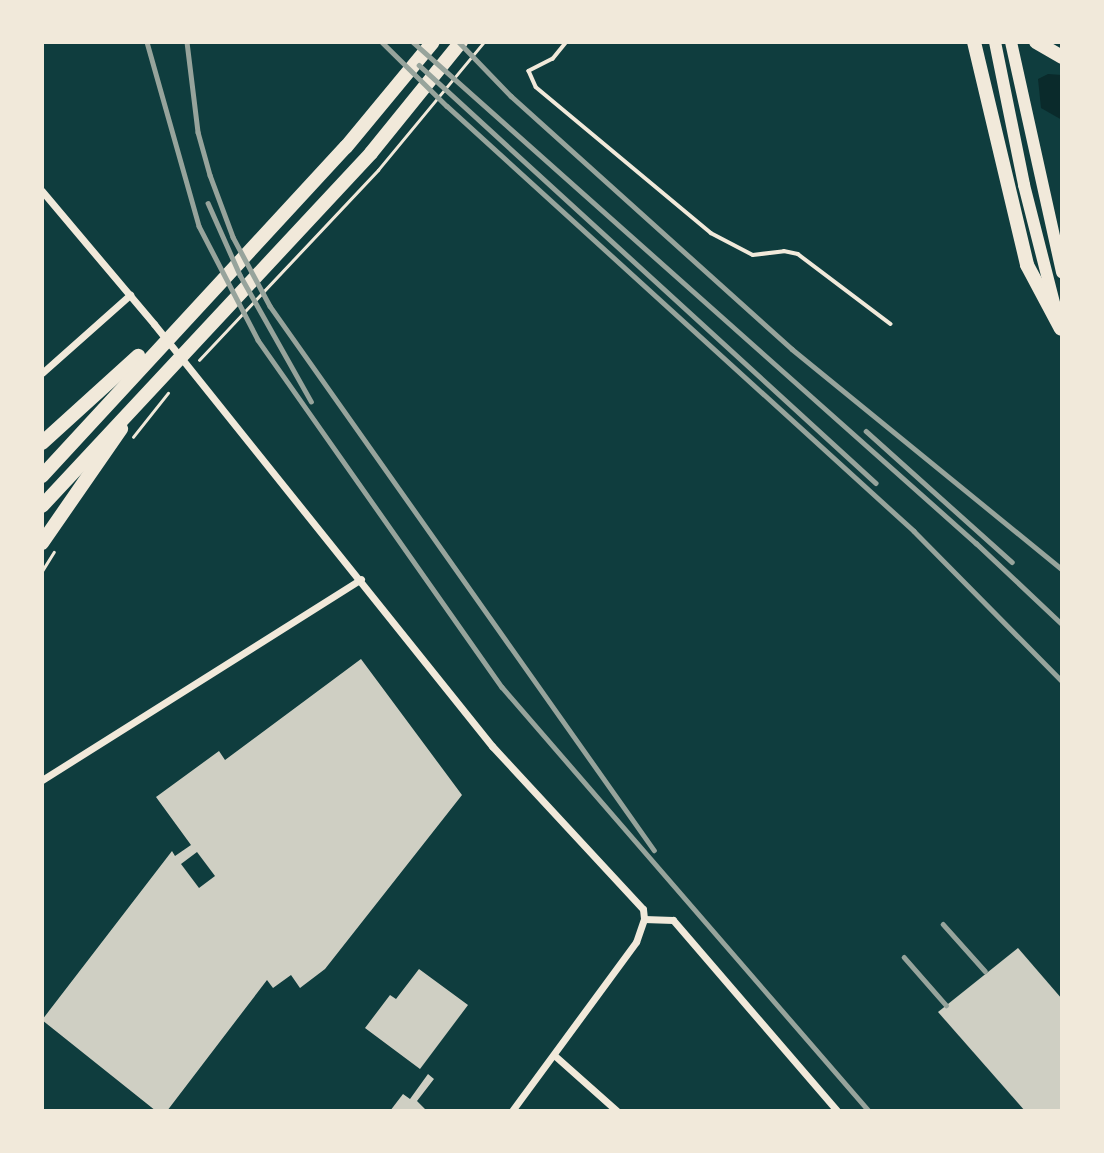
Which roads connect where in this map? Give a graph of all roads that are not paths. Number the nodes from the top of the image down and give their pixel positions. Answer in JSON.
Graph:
{"nodes":[{"id":1,"x":433,"y":42,"type":"edge"},
{"id":2,"x":461,"y":42,"type":"edge"},
{"id":3,"x":567,"y":42,"type":"edge"},
{"id":4,"x":974,"y":42,"type":"edge"},
{"id":5,"x":995,"y":42,"type":"edge"},
{"id":6,"x":1011,"y":42,"type":"edge"},
{"id":7,"x":1036,"y":42,"type":"edge"},
{"id":8,"x":1062,"y":57,"type":"edge"},
{"id":9,"x":42,"y":191,"type":"edge"},
{"id":10,"x":1062,"y":272,"type":"edge"},
{"id":11,"x":130,"y":295,"type":"junction"},
{"id":12,"x":891,"y":324,"type":"dead end"},
{"id":13,"x":1061,"y":330,"type":"edge"},
{"id":14,"x":146,"y":354,"type":"junction"},
{"id":15,"x":42,"y":373,"type":"edge"},
{"id":16,"x":147,"y":390,"type":"junction"},
{"id":17,"x":42,"y":443,"type":"edge"},
{"id":18,"x":42,"y":476,"type":"edge"},
{"id":19,"x":42,"y":506,"type":"edge"},
{"id":20,"x":42,"y":543,"type":"edge"},
{"id":21,"x":361,"y":579,"type":"junction"},
{"id":22,"x":42,"y":780,"type":"edge"},
{"id":23,"x":645,"y":919,"type":"junction"},
{"id":24,"x":554,"y":1055,"type":"junction"},
{"id":25,"x":512,"y":1111,"type":"edge"},
{"id":26,"x":617,"y":1111,"type":"edge"},
{"id":27,"x":837,"y":1111,"type":"edge"}],
"edges":[{"from":1,"to":14,"type":"highway"},
{"from":2,"to":16,"type":"highway"},
{"from":3,"to":12,"type":"lane"},
{"from":4,"to":13,"type":"highway"},
{"from":5,"to":13,"type":"main road"},
{"from":6,"to":10,"type":"main road"},
{"from":7,"to":8,"type":"highway"},
{"from":9,"to":11,"type":"street"},
{"from":11,"to":15,"type":"street"},
{"from":11,"to":21,"type":"street"},
{"from":14,"to":17,"type":"highway"},
{"from":14,"to":18,"type":"highway"},
{"from":16,"to":19,"type":"highway"},
{"from":16,"to":20,"type":"highway"},
{"from":21,"to":22,"type":"street"},
{"from":21,"to":23,"type":"street"},
{"from":23,"to":24,"type":"street"},
{"from":23,"to":27,"type":"street"},
{"from":24,"to":25,"type":"street"},
{"from":24,"to":26,"type":"street"}]}
